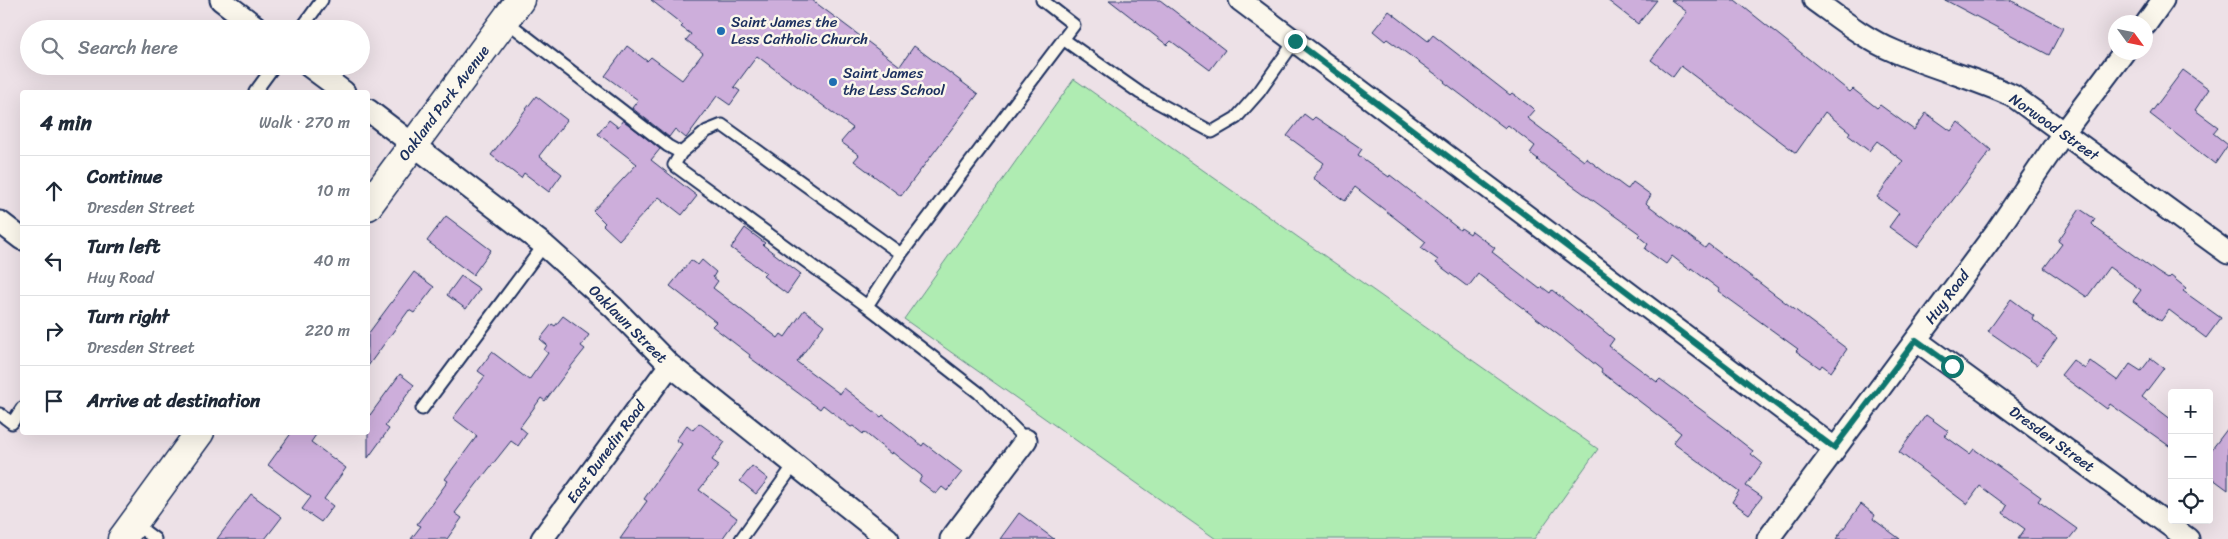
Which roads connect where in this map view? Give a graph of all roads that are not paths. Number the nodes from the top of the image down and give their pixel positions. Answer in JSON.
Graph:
{"nodes":[{"id":1,"x":221,"y":0,"type":"edge"},
{"id":2,"x":322,"y":0,"type":"edge"},
{"id":3,"x":1042,"y":0,"type":"edge"},
{"id":4,"x":1240,"y":0,"type":"edge"},
{"id":5,"x":1814,"y":0,"type":"edge"},
{"id":6,"x":2163,"y":0,"type":"edge"},
{"id":7,"x":513,"y":10,"type":"edge"},
{"id":8,"x":2152,"y":15,"type":"edge"},
{"id":9,"x":247,"y":20,"type":"edge"},
{"id":10,"x":308,"y":20,"type":"edge"},
{"id":11,"x":1063,"y":39,"type":"junction"},
{"id":12,"x":1295,"y":41,"type":"junction"},
{"id":13,"x":2118,"y":60,"type":"edge"},
{"id":14,"x":267,"y":75,"type":"edge"},
{"id":15,"x":321,"y":75,"type":"edge"},
{"id":16,"x":256,"y":90,"type":"edge"},
{"id":17,"x":341,"y":90,"type":"edge"},
{"id":18,"x":370,"y":112,"type":"edge"},
{"id":19,"x":2064,"y":132,"type":"junction"},
{"id":20,"x":413,"y":144,"type":"junction"},
{"id":21,"x":681,"y":153,"type":"junction"},
{"id":22,"x":370,"y":203,"type":"edge"},
{"id":23,"x":0,"y":222,"type":"edge"},
{"id":24,"x":20,"y":237,"type":"edge"},
{"id":25,"x":544,"y":245,"type":"junction"},
{"id":26,"x":2228,"y":253,"type":"edge"},
{"id":27,"x":901,"y":254,"type":"junction"},
{"id":28,"x":866,"y":306,"type":"junction"},
{"id":29,"x":1916,"y":340,"type":"junction"},
{"id":30,"x":670,"y":365,"type":"junction"},
{"id":31,"x":422,"y":409,"type":"dead end"},
{"id":32,"x":20,"y":411,"type":"edge"},
{"id":33,"x":0,"y":414,"type":"edge"},
{"id":34,"x":198,"y":435,"type":"edge"},
{"id":35,"x":1026,"y":440,"type":"joint"},
{"id":36,"x":1834,"y":448,"type":"junction"},
{"id":37,"x":794,"y":465,"type":"junction"},
{"id":38,"x":137,"y":534,"type":"edge"},
{"id":39,"x":542,"y":539,"type":"edge"},
{"id":40,"x":740,"y":539,"type":"edge"},
{"id":41,"x":888,"y":539,"type":"edge"},
{"id":42,"x":951,"y":539,"type":"edge"},
{"id":43,"x":1768,"y":539,"type":"edge"},
{"id":44,"x":2188,"y":539,"type":"edge"}],
"edges":[{"from":1,"to":9,"type":"street"},
{"from":2,"to":10,"type":"lane"},
{"from":3,"to":11,"type":"lane"},
{"from":4,"to":12,"type":"street"},
{"from":5,"to":19,"type":"street","name":"Norwood Street"},
{"from":6,"to":8,"type":"street"},
{"from":7,"to":20,"type":"main road","name":"Oakland Park Avenue"},
{"from":7,"to":21,"type":"lane"},
{"from":11,"to":12,"type":"lane"},
{"from":11,"to":27,"type":"lane"},
{"from":12,"to":36,"type":"street"},
{"from":13,"to":19,"type":"street","name":"Huy Road"},
{"from":14,"to":16,"type":"lane"},
{"from":15,"to":17,"type":"street"},
{"from":18,"to":20,"type":"street","name":"Oaklawn Street"},
{"from":19,"to":26,"type":"street","name":"Norwood Street"},
{"from":19,"to":29,"type":"street","name":"Huy Road"},
{"from":20,"to":22,"type":"main road","name":"Oakland Park Avenue"},
{"from":20,"to":25,"type":"street","name":"Oaklawn Street"},
{"from":21,"to":27,"type":"lane"},
{"from":21,"to":28,"type":"lane"},
{"from":23,"to":24,"type":"street"},
{"from":25,"to":30,"type":"street","name":"Oaklawn Street"},
{"from":25,"to":31,"type":"lane"},
{"from":27,"to":28,"type":"lane"},
{"from":28,"to":35,"type":"lane"},
{"from":29,"to":36,"type":"street","name":"Huy Road"},
{"from":29,"to":44,"type":"street","name":"Dresden Street"},
{"from":30,"to":37,"type":"street","name":"Oaklawn Street"},
{"from":30,"to":39,"type":"street","name":"East Dunedin Road"},
{"from":32,"to":33,"type":"lane"},
{"from":34,"to":38,"type":"main road"},
{"from":35,"to":42,"type":"street"},
{"from":36,"to":43,"type":"street","name":"Huy Road"},
{"from":37,"to":40,"type":"lane"},
{"from":37,"to":41,"type":"street","name":"Oaklawn Street"}]}
